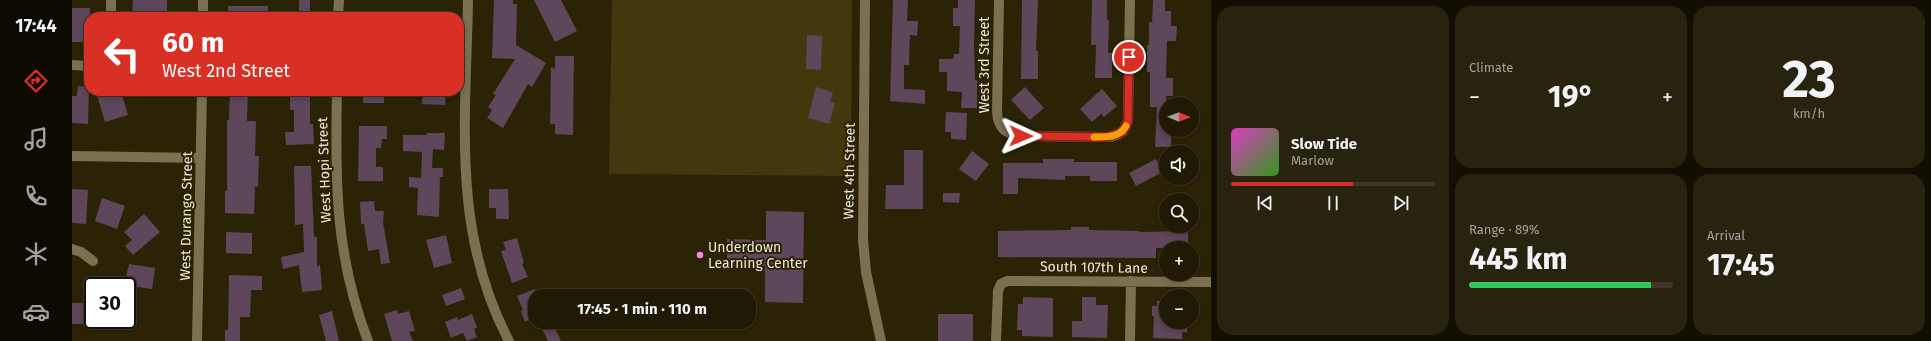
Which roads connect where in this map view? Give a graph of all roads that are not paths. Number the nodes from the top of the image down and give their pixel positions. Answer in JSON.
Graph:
{"nodes":[{"id":1,"x":111,"y":0,"type":"edge"},
{"id":2,"x":203,"y":0,"type":"edge"},
{"id":3,"x":339,"y":0,"type":"edge"},
{"id":4,"x":468,"y":0,"type":"edge"},
{"id":5,"x":865,"y":0,"type":"edge"},
{"id":6,"x":999,"y":0,"type":"edge"},
{"id":7,"x":1130,"y":0,"type":"edge"},
{"id":8,"x":111,"y":12,"type":"edge"},
{"id":9,"x":203,"y":12,"type":"edge"},
{"id":10,"x":338,"y":12,"type":"edge"},
{"id":11,"x":72,"y":65,"type":"edge"},
{"id":12,"x":84,"y":66,"type":"edge"},
{"id":13,"x":202,"y":96,"type":"edge"},
{"id":14,"x":337,"y":96,"type":"edge"},
{"id":15,"x":72,"y":156,"type":"edge"},
{"id":16,"x":201,"y":158,"type":"junction"},
{"id":17,"x":72,"y":249,"type":"edge"},
{"id":18,"x":93,"y":261,"type":"dead end"},
{"id":19,"x":1131,"y":281,"type":"junction"},
{"id":20,"x":1211,"y":282,"type":"edge"},
{"id":21,"x":198,"y":341,"type":"edge"},
{"id":22,"x":368,"y":341,"type":"edge"},
{"id":23,"x":510,"y":341,"type":"edge"},
{"id":24,"x":881,"y":341,"type":"edge"},
{"id":25,"x":996,"y":341,"type":"edge"},
{"id":26,"x":1130,"y":341,"type":"edge"}],
"edges":[{"from":1,"to":8,"type":"street"},
{"from":2,"to":9,"type":"street"},
{"from":3,"to":10,"type":"street"},
{"from":4,"to":23,"type":"street"},
{"from":5,"to":24,"type":"street","name":"West 4th Street"},
{"from":6,"to":7,"type":"street","name":"West 3rd Street"},
{"from":11,"to":12,"type":"street"},
{"from":13,"to":16,"type":"street","name":"West Durango Street"},
{"from":14,"to":22,"type":"street","name":"West Hopi Street"},
{"from":15,"to":16,"type":"street"},
{"from":16,"to":21,"type":"street","name":"West Durango Street"},
{"from":17,"to":18,"type":"street"},
{"from":19,"to":20,"type":"street","name":"South 107th Lane"},
{"from":19,"to":25,"type":"street","name":"South 107th Lane"},
{"from":19,"to":26,"type":"street"}]}
